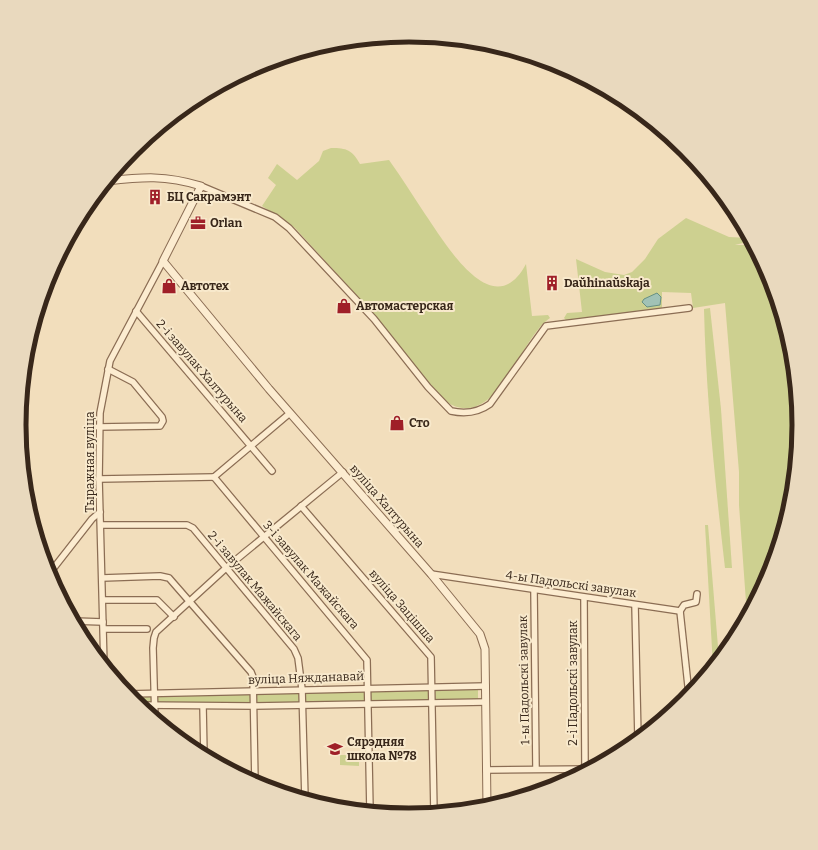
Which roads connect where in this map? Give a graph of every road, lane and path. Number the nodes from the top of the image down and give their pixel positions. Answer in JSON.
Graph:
{"nodes":[{"id":1,"x":114,"y":180,"type":"edge"},
{"id":2,"x":201,"y":186,"type":"junction"},
{"id":3,"x":163,"y":261,"type":"junction"},
{"id":4,"x":690,"y":308,"type":"dead end"},
{"id":5,"x":136,"y":311,"type":"junction"},
{"id":6,"x":108,"y":369,"type":"junction"},
{"id":7,"x":290,"y":413,"type":"junction"},
{"id":8,"x":98,"y":427,"type":"junction"},
{"id":9,"x":252,"y":445,"type":"junction"},
{"id":10,"x":272,"y":471,"type":"dead end"},
{"id":11,"x":342,"y":472,"type":"junction"},
{"id":12,"x":214,"y":477,"type":"junction"},
{"id":13,"x":99,"y":479,"type":"junction"},
{"id":14,"x":301,"y":506,"type":"junction"},
{"id":15,"x":100,"y":512,"type":"junction"},
{"id":16,"x":101,"y":526,"type":"junction"},
{"id":17,"x":264,"y":538,"type":"junction"},
{"id":18,"x":54,"y":568,"type":"edge"},
{"id":19,"x":226,"y":568,"type":"junction"},
{"id":20,"x":431,"y":574,"type":"junction"},
{"id":21,"x":102,"y":578,"type":"junction"},
{"id":22,"x":534,"y":590,"type":"junction"},
{"id":23,"x":697,"y":594,"type":"dead end"},
{"id":24,"x":584,"y":598,"type":"junction"},
{"id":25,"x":103,"y":600,"type":"junction"},
{"id":26,"x":190,"y":602,"type":"junction"},
{"id":27,"x":635,"y":605,"type":"junction"},
{"id":28,"x":680,"y":611,"type":"junction"},
{"id":29,"x":174,"y":617,"type":"junction"},
{"id":30,"x":80,"y":621,"type":"edge"},
{"id":31,"x":104,"y":622,"type":"junction"},
{"id":32,"x":104,"y":629,"type":"junction"},
{"id":33,"x":147,"y":629,"type":"dead end"},
{"id":34,"x":104,"y":657,"type":"edge"},
{"id":35,"x":432,"y":686,"type":"junction"},
{"id":36,"x":486,"y":686,"type":"junction"},
{"id":37,"x":369,"y":687,"type":"junction"},
{"id":38,"x":688,"y":687,"type":"edge"},
{"id":39,"x":302,"y":689,"type":"junction"},
{"id":40,"x":253,"y":691,"type":"junction"},
{"id":41,"x":155,"y":692,"type":"junction"},
{"id":42,"x":136,"y":693,"type":"edge"},
{"id":43,"x":433,"y":702,"type":"junction"},
{"id":44,"x":486,"y":702,"type":"junction"},
{"id":45,"x":369,"y":703,"type":"junction"},
{"id":46,"x":148,"y":705,"type":"edge"},
{"id":47,"x":155,"y":705,"type":"junction"},
{"id":48,"x":203,"y":706,"type":"junction"},
{"id":49,"x":253,"y":706,"type":"junction"},
{"id":50,"x":303,"y":706,"type":"junction"},
{"id":51,"x":155,"y":712,"type":"edge"},
{"id":52,"x":638,"y":732,"type":"edge"},
{"id":53,"x":204,"y":748,"type":"edge"},
{"id":54,"x":587,"y":764,"type":"edge"},
{"id":55,"x":536,"y":769,"type":"junction"},
{"id":56,"x":578,"y":769,"type":"edge"},
{"id":57,"x":486,"y":770,"type":"junction"},
{"id":58,"x":254,"y":775,"type":"edge"},
{"id":59,"x":305,"y":794,"type":"edge"},
{"id":60,"x":487,"y":800,"type":"edge"},
{"id":61,"x":370,"y":806,"type":"edge"},
{"id":62,"x":434,"y":807,"type":"edge"}],
"edges":[{"from":1,"to":2,"type":"street"},
{"from":2,"to":3,"type":"street","name":"Тыражная вуліца"},
{"from":2,"to":4,"type":"street"},
{"from":3,"to":5,"type":"street","name":"Тыражная вуліца"},
{"from":3,"to":7,"type":"street","name":"вуліца Халтурына"},
{"from":5,"to":6,"type":"street","name":"Тыражная вуліца"},
{"from":5,"to":9,"type":"street","name":"2-і завулак Халтурына"},
{"from":6,"to":8,"type":"street","name":"Тыражная вуліца"},
{"from":6,"to":8,"type":"street"},
{"from":7,"to":9,"type":"street"},
{"from":7,"to":11,"type":"street","name":"вуліца Халтурына"},
{"from":8,"to":13,"type":"street","name":"Тыражная вуліца"},
{"from":9,"to":10,"type":"street","name":"2-і завулак Халтурына"},
{"from":9,"to":12,"type":"street"},
{"from":11,"to":14,"type":"street"},
{"from":11,"to":20,"type":"street","name":"вуліца Халтурына"},
{"from":12,"to":13,"type":"street"},
{"from":12,"to":17,"type":"street","name":"3-і завулак Мажайскага"},
{"from":13,"to":15,"type":"street","name":"Тыражная вуліца"},
{"from":14,"to":17,"type":"street"},
{"from":14,"to":35,"type":"street","name":"вуліца Зацішша"},
{"from":15,"to":16,"type":"street","name":"Тыражная вуліца"},
{"from":15,"to":18,"type":"street"},
{"from":16,"to":19,"type":"street","name":"2-і завулак Мажайскага"},
{"from":16,"to":21,"type":"street","name":"Тыражная вуліца"},
{"from":17,"to":19,"type":"street"},
{"from":17,"to":37,"type":"street","name":"3-і завулак Мажайскага"},
{"from":19,"to":26,"type":"street"},
{"from":19,"to":39,"type":"street","name":"2-і завулак Мажайскага"},
{"from":20,"to":22,"type":"street","name":"4-ы Падольскі завулак"},
{"from":20,"to":36,"type":"street","name":"вуліца Халтурына"},
{"from":21,"to":25,"type":"street","name":"Тыражная вуліца"},
{"from":21,"to":26,"type":"street"},
{"from":22,"to":24,"type":"street","name":"4-ы Падольскі завулак"},
{"from":22,"to":55,"type":"street","name":"1-ы Падольскі завулак"},
{"from":23,"to":28,"type":"street"},
{"from":24,"to":27,"type":"street","name":"4-ы Падольскі завулак"},
{"from":24,"to":54,"type":"street","name":"2-і Падольскі завулак"},
{"from":25,"to":29,"type":"street"},
{"from":25,"to":31,"type":"street","name":"Тыражная вуліца"},
{"from":26,"to":29,"type":"street"},
{"from":26,"to":40,"type":"street"},
{"from":27,"to":28,"type":"street","name":"4-ы Падольскі завулак"},
{"from":27,"to":52,"type":"street"},
{"from":28,"to":38,"type":"street"},
{"from":29,"to":41,"type":"street"},
{"from":30,"to":31,"type":"street"},
{"from":31,"to":32,"type":"street","name":"Тыражная вуліца"},
{"from":32,"to":33,"type":"street"},
{"from":32,"to":34,"type":"street","name":"Тыражная вуліца"},
{"from":35,"to":36,"type":"street","name":"вуліца Няжданавай"},
{"from":35,"to":37,"type":"street","name":"вуліца Няжданавай"},
{"from":35,"to":43,"type":"street","name":"вуліца Зацішша"},
{"from":36,"to":44,"type":"street","name":"вуліца Халтурына"},
{"from":37,"to":39,"type":"street","name":"вуліца Няжданавай"},
{"from":37,"to":45,"type":"street","name":"3-і завулак Мажайскага"},
{"from":39,"to":40,"type":"street","name":"вуліца Няжданавай"},
{"from":39,"to":50,"type":"street","name":"2-і завулак Мажайскага"},
{"from":40,"to":41,"type":"street","name":"вуліца Няжданавай"},
{"from":40,"to":49,"type":"street"},
{"from":41,"to":42,"type":"street","name":"вуліца Няжданавай"},
{"from":41,"to":47,"type":"street"},
{"from":43,"to":44,"type":"street"},
{"from":43,"to":45,"type":"street"},
{"from":43,"to":62,"type":"street","name":"вуліца Зацішша"},
{"from":44,"to":57,"type":"street","name":"вуліца Халтурына"},
{"from":45,"to":50,"type":"street"},
{"from":45,"to":61,"type":"street","name":"3-і завулак Мажайскага"},
{"from":46,"to":47,"type":"street"},
{"from":47,"to":48,"type":"street"},
{"from":47,"to":51,"type":"street"},
{"from":48,"to":49,"type":"street"},
{"from":48,"to":53,"type":"street"},
{"from":49,"to":50,"type":"street"},
{"from":49,"to":58,"type":"street"},
{"from":50,"to":59,"type":"street","name":"2-і завулак Мажайскага"},
{"from":55,"to":56,"type":"street"},
{"from":55,"to":57,"type":"street"},
{"from":57,"to":60,"type":"street","name":"вуліца Халтурына"}]}
